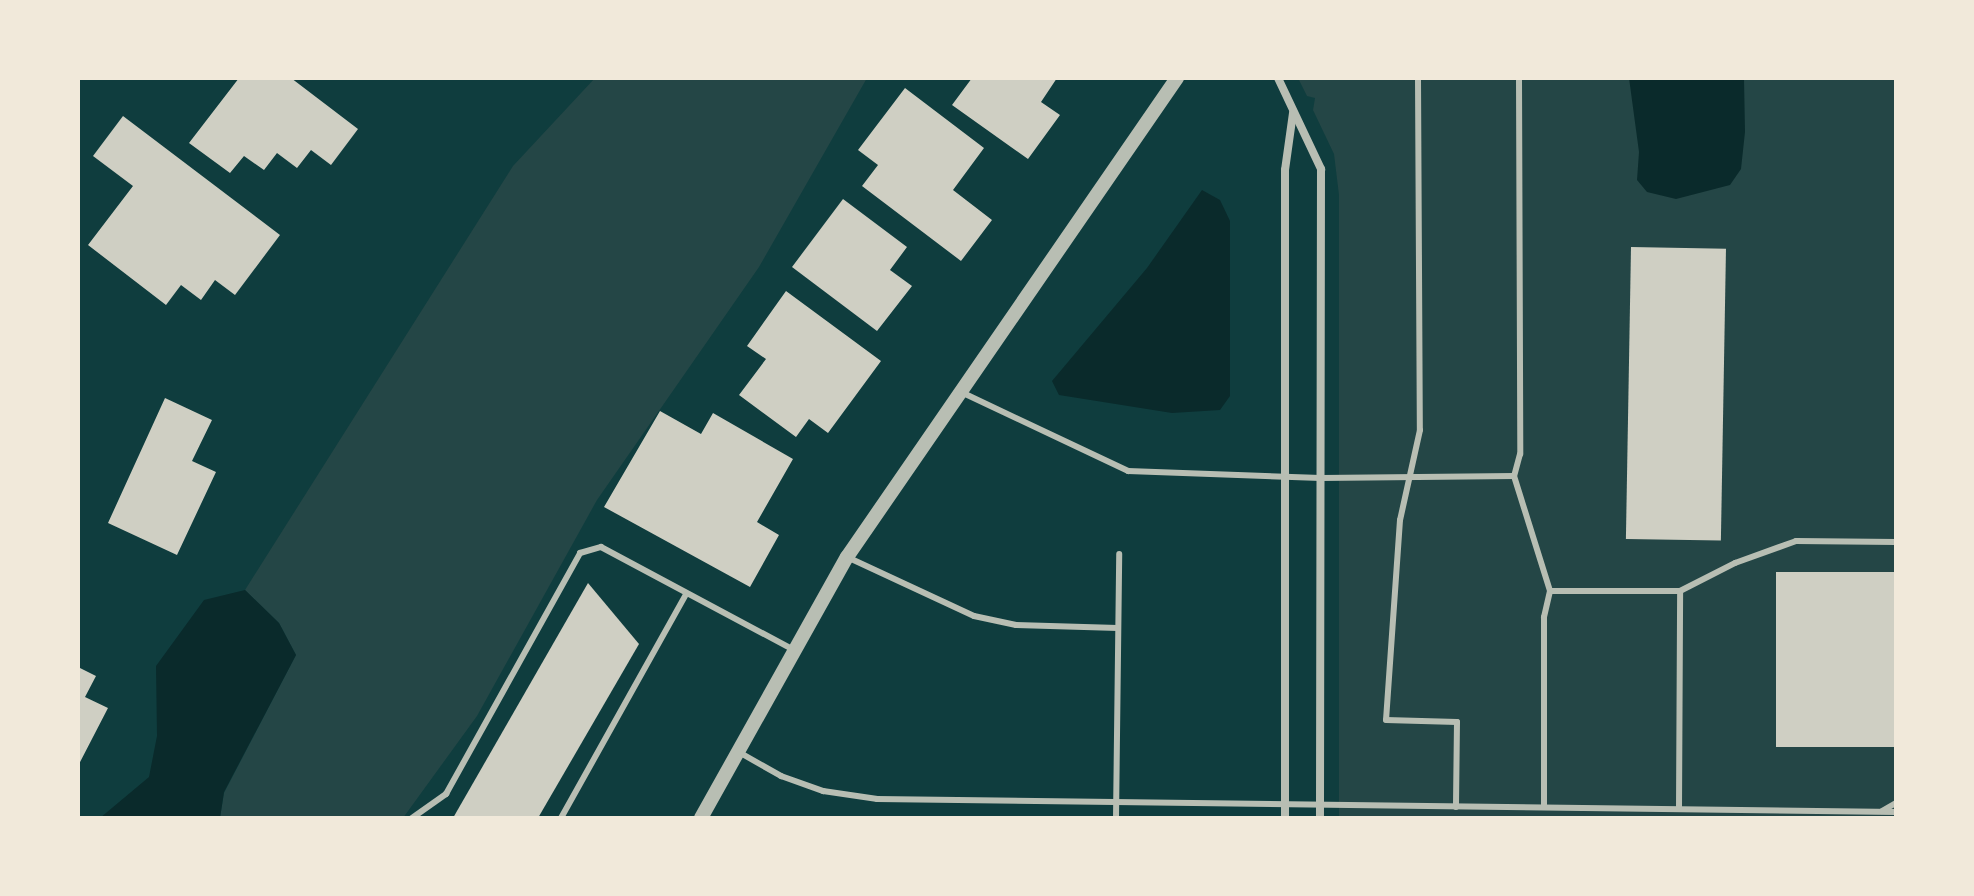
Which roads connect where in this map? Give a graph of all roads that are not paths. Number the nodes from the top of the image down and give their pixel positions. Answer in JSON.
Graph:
{"nodes":[{"id":1,"x":1177,"y":78,"type":"edge"},
{"id":2,"x":1278,"y":78,"type":"edge"},
{"id":3,"x":1418,"y":78,"type":"edge"},
{"id":4,"x":1519,"y":78,"type":"edge"},
{"id":5,"x":1293,"y":112,"type":"junction"},
{"id":6,"x":958,"y":391,"type":"junction"},
{"id":7,"x":1514,"y":476,"type":"junction"},
{"id":8,"x":1287,"y":477,"type":"junction"},
{"id":9,"x":1411,"y":477,"type":"junction"},
{"id":10,"x":1321,"y":478,"type":"junction"},
{"id":11,"x":1896,"y":542,"type":"edge"},
{"id":12,"x":1119,"y":554,"type":"dead end"},
{"id":13,"x":847,"y":557,"type":"junction"},
{"id":14,"x":1550,"y":591,"type":"junction"},
{"id":15,"x":1680,"y":591,"type":"junction"},
{"id":16,"x":686,"y":594,"type":"junction"},
{"id":17,"x":1118,"y":628,"type":"junction"},
{"id":18,"x":794,"y":650,"type":"junction"},
{"id":19,"x":737,"y":751,"type":"junction"},
{"id":20,"x":1896,"y":803,"type":"edge"},
{"id":21,"x":1116,"y":804,"type":"junction"},
{"id":22,"x":1285,"y":806,"type":"junction"},
{"id":23,"x":1321,"y":806,"type":"junction"},
{"id":24,"x":1544,"y":806,"type":"junction"},
{"id":25,"x":1456,"y":807,"type":"junction"},
{"id":26,"x":1679,"y":807,"type":"junction"},
{"id":27,"x":1882,"y":811,"type":"junction"},
{"id":28,"x":1896,"y":812,"type":"edge"},
{"id":29,"x":412,"y":818,"type":"edge"},
{"id":30,"x":561,"y":818,"type":"edge"},
{"id":31,"x":701,"y":818,"type":"edge"},
{"id":32,"x":1116,"y":818,"type":"edge"},
{"id":33,"x":1285,"y":818,"type":"edge"},
{"id":34,"x":1320,"y":818,"type":"edge"}],
"edges":[{"from":1,"to":6,"type":"street"},
{"from":2,"to":5,"type":"street"},
{"from":3,"to":9,"type":"lane"},
{"from":4,"to":7,"type":"lane"},
{"from":5,"to":8,"type":"street"},
{"from":5,"to":10,"type":"street"},
{"from":6,"to":8,"type":"lane"},
{"from":6,"to":13,"type":"street"},
{"from":7,"to":9,"type":"lane"},
{"from":7,"to":14,"type":"lane"},
{"from":8,"to":10,"type":"lane"},
{"from":8,"to":22,"type":"street"},
{"from":9,"to":10,"type":"lane"},
{"from":9,"to":25,"type":"lane"},
{"from":10,"to":23,"type":"street"},
{"from":11,"to":15,"type":"lane"},
{"from":12,"to":17,"type":"lane"},
{"from":13,"to":17,"type":"lane"},
{"from":13,"to":18,"type":"street"},
{"from":14,"to":15,"type":"lane"},
{"from":14,"to":24,"type":"lane"},
{"from":15,"to":26,"type":"lane"},
{"from":16,"to":18,"type":"lane"},
{"from":16,"to":29,"type":"lane"},
{"from":16,"to":30,"type":"lane"},
{"from":17,"to":21,"type":"lane"},
{"from":18,"to":19,"type":"street"},
{"from":19,"to":21,"type":"lane"},
{"from":19,"to":31,"type":"street"},
{"from":20,"to":27,"type":"lane"},
{"from":21,"to":22,"type":"lane"},
{"from":21,"to":32,"type":"lane"},
{"from":22,"to":23,"type":"lane"},
{"from":22,"to":33,"type":"street"},
{"from":23,"to":25,"type":"lane"},
{"from":23,"to":34,"type":"street"},
{"from":24,"to":25,"type":"lane"},
{"from":24,"to":26,"type":"lane"},
{"from":26,"to":27,"type":"lane"},
{"from":27,"to":28,"type":"lane"}]}
